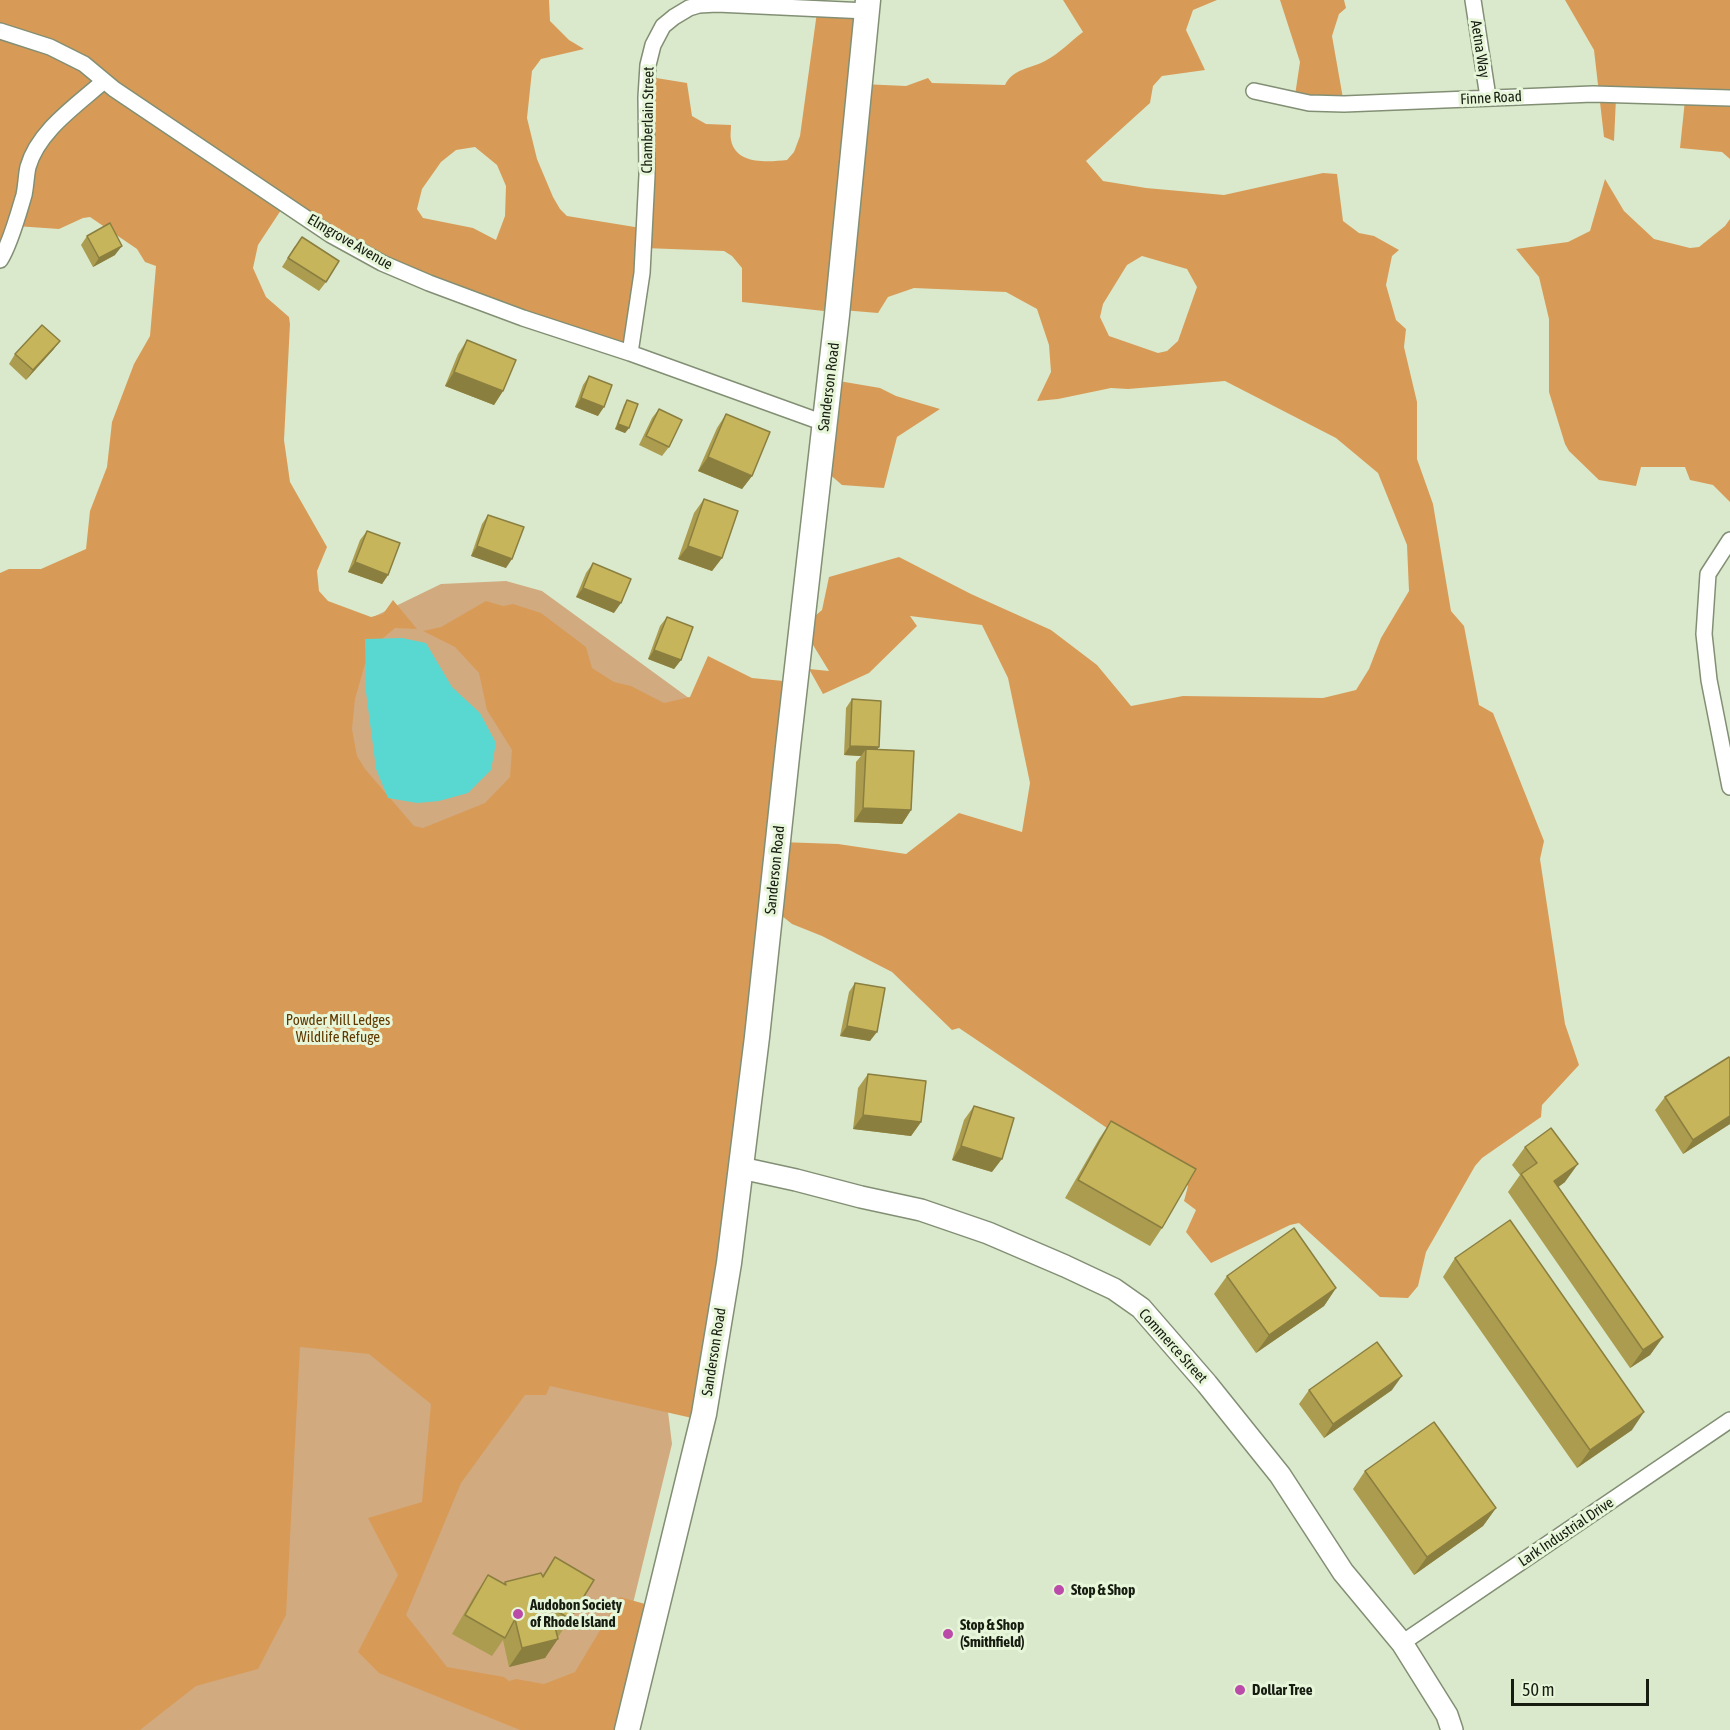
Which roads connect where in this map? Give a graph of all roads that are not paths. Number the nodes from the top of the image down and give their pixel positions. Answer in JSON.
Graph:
{"nodes":[{"id":1,"x":1473,"y":0,"type":"edge"},
{"id":2,"x":868,"y":6,"type":"edge"},
{"id":3,"x":0,"y":31,"type":"edge"},
{"id":4,"x":104,"y":81,"type":"junction"},
{"id":5,"x":1254,"y":91,"type":"dead end"},
{"id":6,"x":1488,"y":97,"type":"junction"},
{"id":7,"x":1730,"y":98,"type":"edge"},
{"id":8,"x":0,"y":260,"type":"edge"},
{"id":9,"x":630,"y":353,"type":"junction"},
{"id":10,"x":824,"y":423,"type":"junction"},
{"id":11,"x":1730,"y":540,"type":"edge"},
{"id":12,"x":1730,"y":787,"type":"edge"},
{"id":13,"x":741,"y":1168,"type":"junction"},
{"id":14,"x":1730,"y":1420,"type":"edge"},
{"id":15,"x":1402,"y":1643,"type":"junction"},
{"id":16,"x":627,"y":1730,"type":"edge"},
{"id":17,"x":1452,"y":1730,"type":"edge"}],
"edges":[{"from":1,"to":6,"type":"street","name":"Aetna Way"},
{"from":2,"to":9,"type":"street","name":"Chamberlain Street"},
{"from":2,"to":10,"type":"main road","name":"Sanderson Road"},
{"from":3,"to":4,"type":"street","name":"Elmgrove Avenue"},
{"from":4,"to":8,"type":"street"},
{"from":4,"to":9,"type":"street","name":"Elmgrove Avenue"},
{"from":5,"to":6,"type":"street","name":"Finne Road"},
{"from":6,"to":7,"type":"street","name":"Finne Road"},
{"from":9,"to":10,"type":"street","name":"Elmgrove Avenue"},
{"from":10,"to":13,"type":"main road","name":"Sanderson Road"},
{"from":11,"to":12,"type":"street"},
{"from":13,"to":15,"type":"street","name":"Commerce Street"},
{"from":13,"to":16,"type":"main road","name":"Sanderson Road"},
{"from":14,"to":15,"type":"street","name":"Lark Industrial Drive"},
{"from":15,"to":17,"type":"street","name":"Commerce Street"}]}
